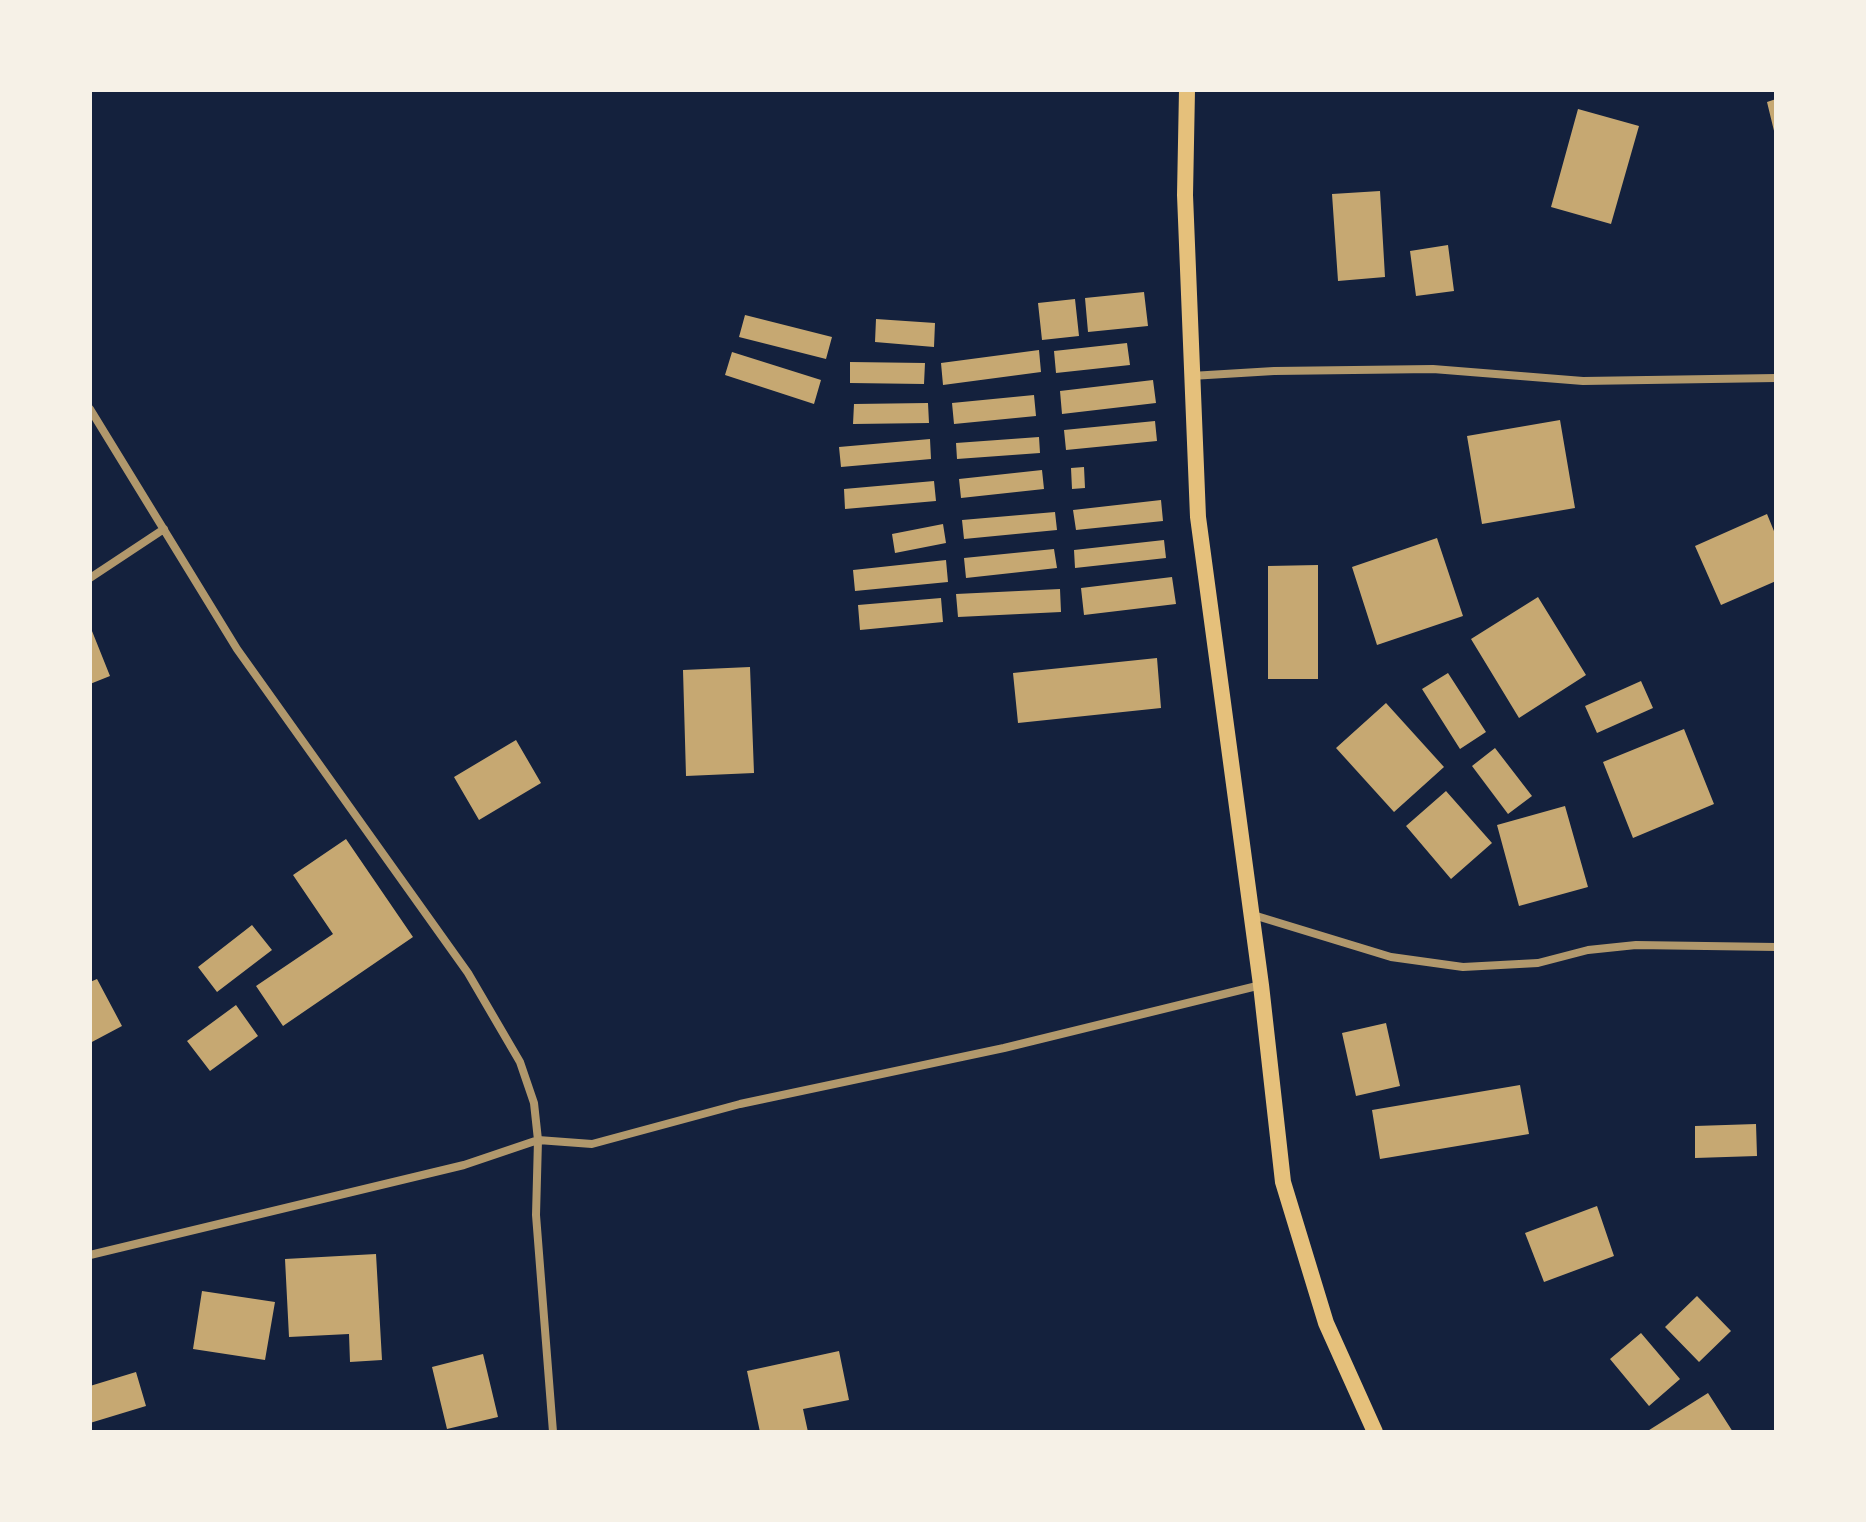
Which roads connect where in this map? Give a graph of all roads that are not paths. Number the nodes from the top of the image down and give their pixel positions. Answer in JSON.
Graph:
{"nodes":[{"id":1,"x":1187,"y":90,"type":"edge"},
{"id":2,"x":1191,"y":376,"type":"junction"},
{"id":3,"x":1776,"y":378,"type":"edge"},
{"id":4,"x":90,"y":409,"type":"edge"},
{"id":5,"x":164,"y":529,"type":"junction"},
{"id":6,"x":90,"y":578,"type":"edge"},
{"id":7,"x":1249,"y":914,"type":"junction"},
{"id":8,"x":1776,"y":947,"type":"edge"},
{"id":9,"x":1261,"y":985,"type":"junction"},
{"id":10,"x":538,"y":1140,"type":"junction"},
{"id":11,"x":90,"y":1255,"type":"edge"},
{"id":12,"x":553,"y":1432,"type":"edge"},
{"id":13,"x":1375,"y":1432,"type":"edge"}],
"edges":[{"from":1,"to":2,"type":"main road"},
{"from":2,"to":3,"type":"street"},
{"from":2,"to":7,"type":"main road"},
{"from":4,"to":5,"type":"street"},
{"from":5,"to":6,"type":"street"},
{"from":5,"to":10,"type":"street"},
{"from":7,"to":8,"type":"street"},
{"from":7,"to":9,"type":"main road"},
{"from":9,"to":10,"type":"street"},
{"from":9,"to":13,"type":"main road"},
{"from":10,"to":11,"type":"street"},
{"from":10,"to":12,"type":"street"}]}
